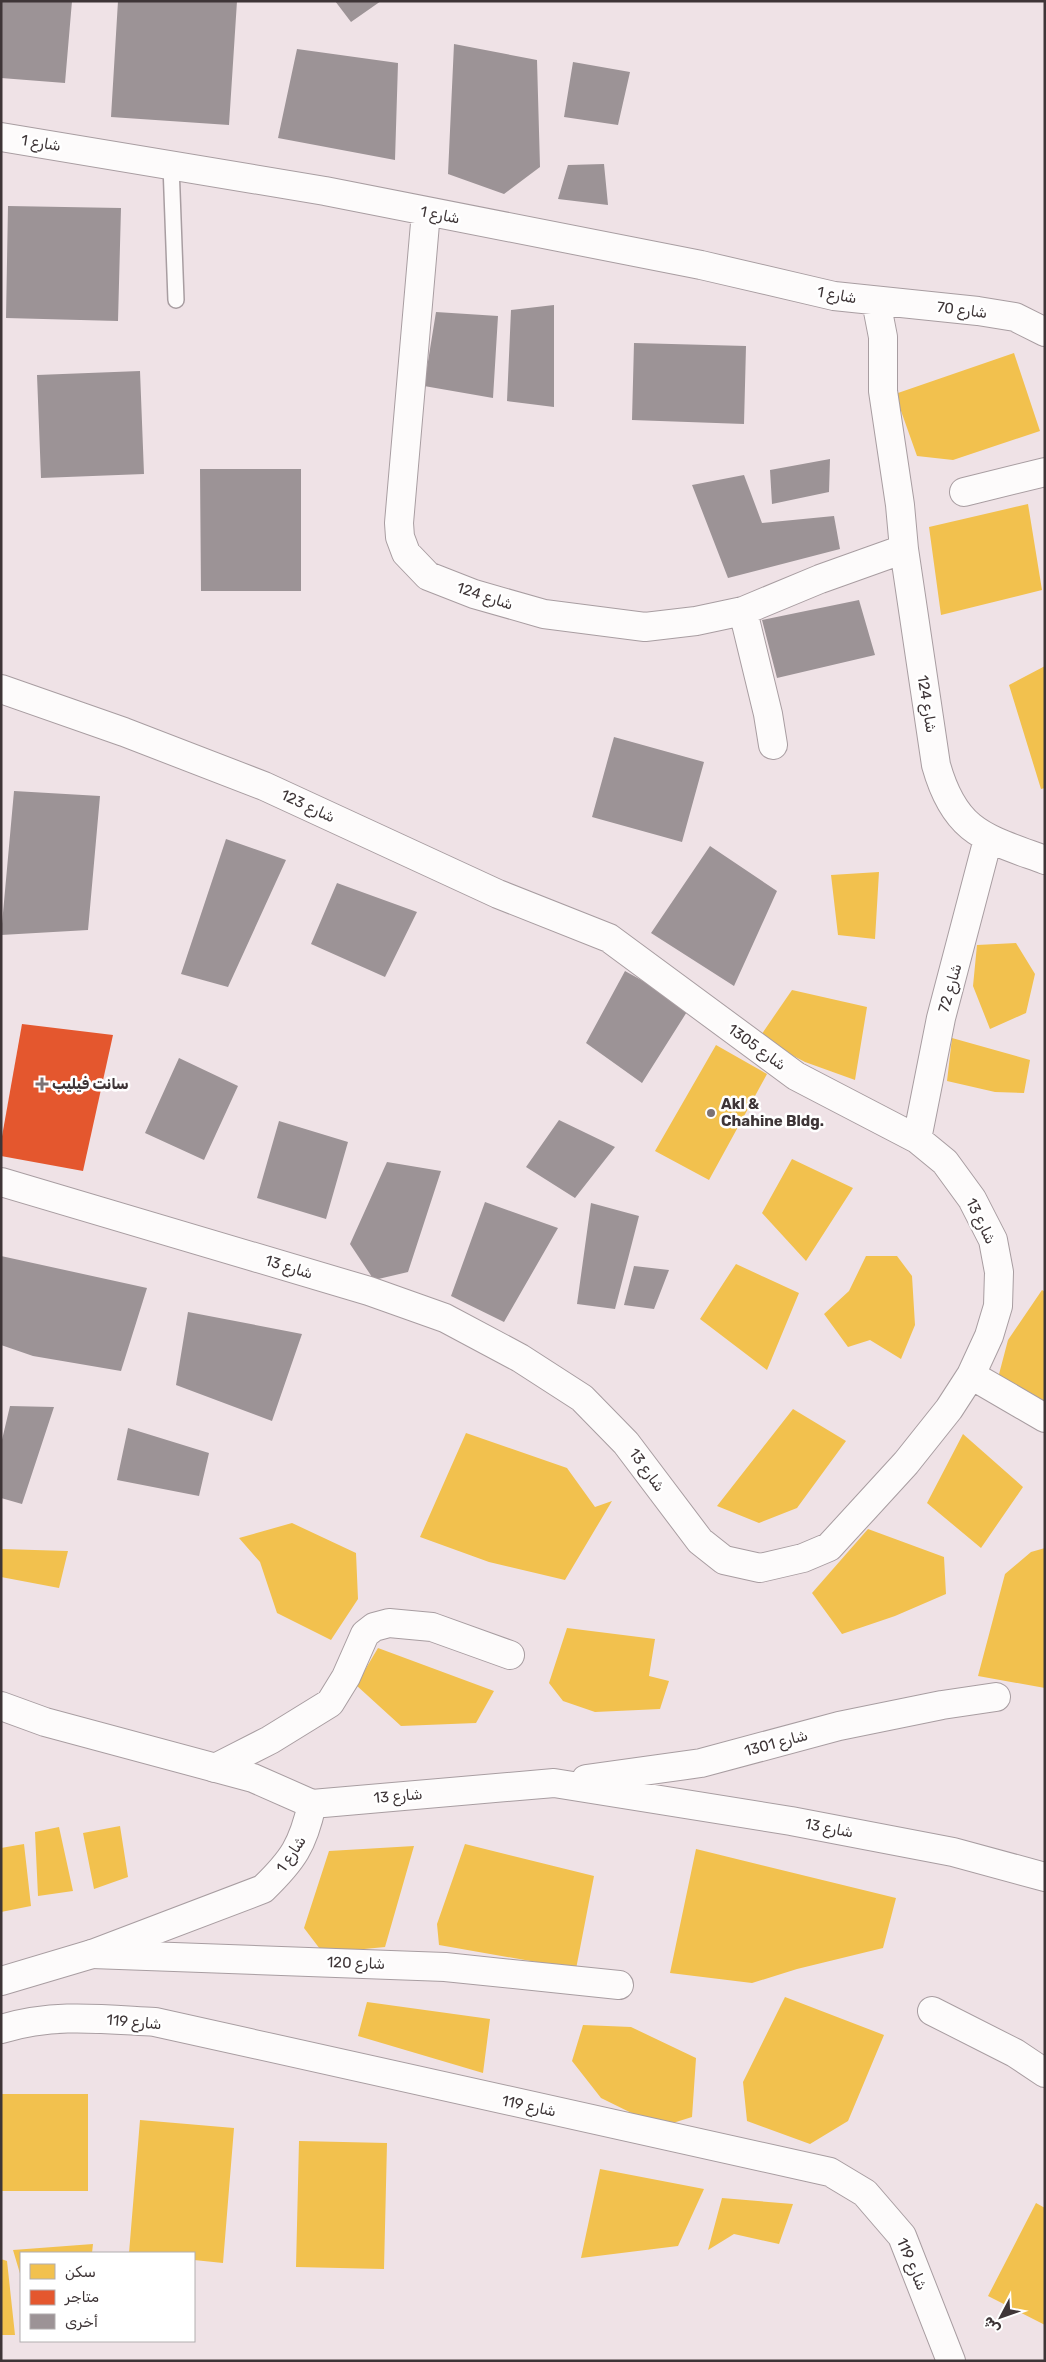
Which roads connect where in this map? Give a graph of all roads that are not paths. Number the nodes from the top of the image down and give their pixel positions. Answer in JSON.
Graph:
{"nodes":[{"id":1,"x":1,"y":136,"type":"edge"},
{"id":2,"x":171,"y":165,"type":"junction"},
{"id":3,"x":426,"y":212,"type":"junction"},
{"id":4,"x":176,"y":300,"type":"dead end"},
{"id":5,"x":876,"y":301,"type":"junction"},
{"id":6,"x":1045,"y":332,"type":"edge"},
{"id":7,"x":1045,"y":472,"type":"edge"},
{"id":8,"x":964,"y":492,"type":"dead end"},
{"id":9,"x":904,"y":549,"type":"junction"},
{"id":10,"x":743,"y":611,"type":"junction"},
{"id":11,"x":1,"y":689,"type":"edge"},
{"id":12,"x":773,"y":744,"type":"dead end"},
{"id":13,"x":988,"y":839,"type":"junction"},
{"id":14,"x":1045,"y":860,"type":"edge"},
{"id":15,"x":609,"y":938,"type":"joint"},
{"id":16,"x":917,"y":1139,"type":"junction"},
{"id":17,"x":1,"y":1182,"type":"edge"},
{"id":18,"x":970,"y":1375,"type":"junction"},
{"id":19,"x":1045,"y":1418,"type":"edge"},
{"id":20,"x":510,"y":1655,"type":"dead end"},
{"id":21,"x":996,"y":1697,"type":"dead end"},
{"id":22,"x":1,"y":1706,"type":"edge"},
{"id":23,"x":215,"y":1768,"type":"junction"},
{"id":24,"x":554,"y":1783,"type":"junction"},
{"id":25,"x":312,"y":1804,"type":"junction"},
{"id":26,"x":1045,"y":1877,"type":"edge"},
{"id":27,"x":92,"y":1954,"type":"junction"},
{"id":28,"x":1,"y":1981,"type":"edge"},
{"id":29,"x":620,"y":1985,"type":"dead end"},
{"id":30,"x":932,"y":2012,"type":"dead end"},
{"id":31,"x":1,"y":2029,"type":"edge"},
{"id":32,"x":1045,"y":2074,"type":"edge"},
{"id":33,"x":951,"y":2361,"type":"edge"}],
"edges":[{"from":1,"to":2,"type":"street","name":"شارع 1"},
{"from":2,"to":3,"type":"street","name":"شارع 1"},
{"from":2,"to":4,"type":"lane"},
{"from":3,"to":5,"type":"street","name":"شارع 1"},
{"from":3,"to":10,"type":"street","name":"شارع 124"},
{"from":5,"to":6,"type":"street","name":"شارع 70"},
{"from":5,"to":9,"type":"street","name":"شارع 124"},
{"from":7,"to":8,"type":"street"},
{"from":9,"to":10,"type":"street","name":"شارع 124"},
{"from":9,"to":13,"type":"street","name":"شارع 124"},
{"from":10,"to":12,"type":"street"},
{"from":11,"to":15,"type":"street","name":"شارع 123"},
{"from":13,"to":14,"type":"street"},
{"from":13,"to":16,"type":"street","name":"شارع 72"},
{"from":15,"to":16,"type":"street","name":"شارع 1305"},
{"from":16,"to":18,"type":"street","name":"شارع 13"},
{"from":17,"to":18,"type":"street","name":"شارع 13"},
{"from":18,"to":19,"type":"street"},
{"from":20,"to":23,"type":"street"},
{"from":21,"to":24,"type":"street","name":"شارع 1301"},
{"from":22,"to":23,"type":"street"},
{"from":23,"to":25,"type":"street"},
{"from":24,"to":25,"type":"street","name":"شارع 13"},
{"from":24,"to":26,"type":"street","name":"شارع 13"},
{"from":25,"to":27,"type":"street","name":"شارع 1"},
{"from":27,"to":28,"type":"street","name":"شارع 1"},
{"from":27,"to":29,"type":"street","name":"شارع 120"},
{"from":30,"to":32,"type":"street"},
{"from":31,"to":33,"type":"street","name":"شارع 119"}]}
